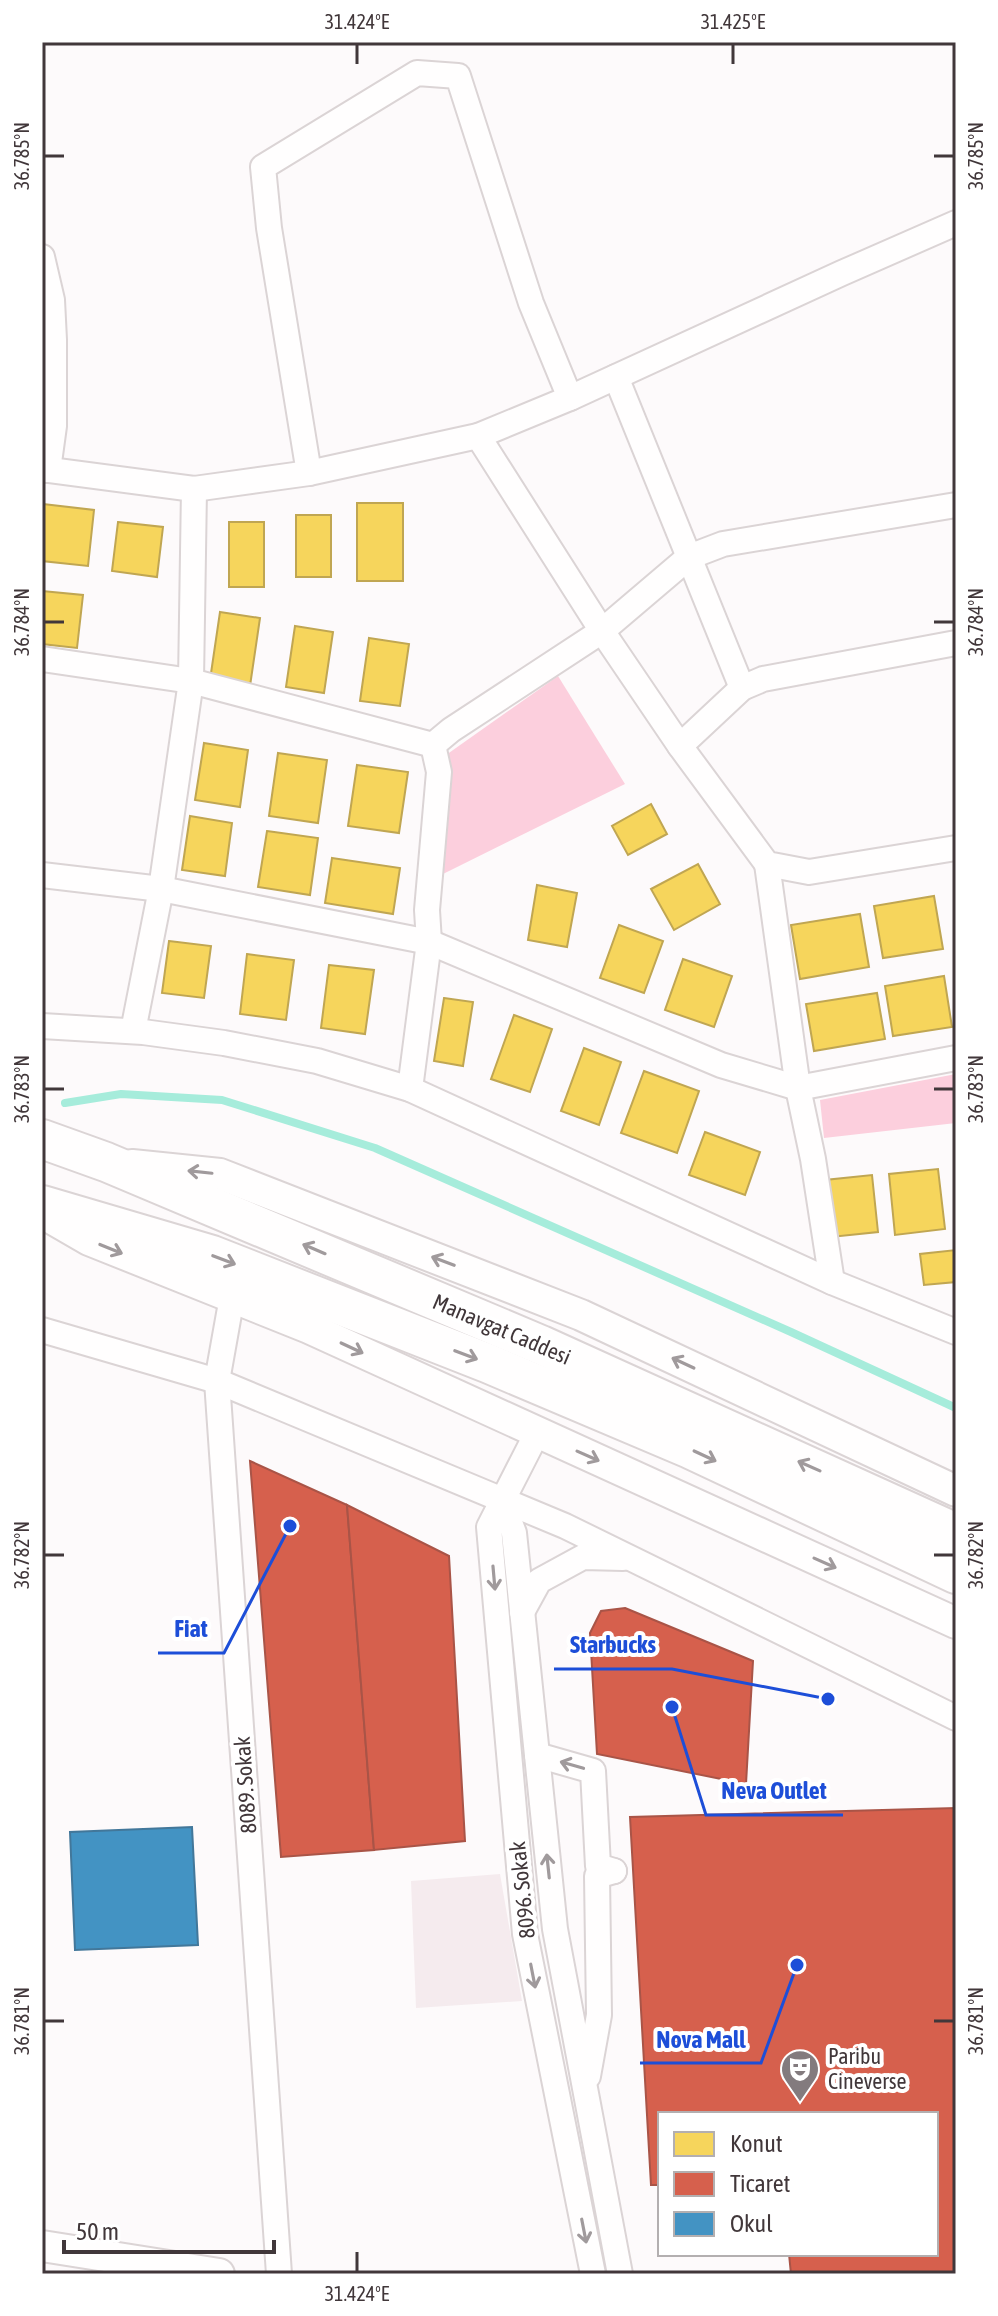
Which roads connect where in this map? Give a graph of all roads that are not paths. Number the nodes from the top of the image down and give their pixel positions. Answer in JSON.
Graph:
{"nodes":[{"id":1,"x":953,"y":234,"type":"edge"},
{"id":2,"x":42,"y":257,"type":"edge"},
{"id":3,"x":616,"y":377,"type":"junction"},
{"id":4,"x":570,"y":398,"type":"junction"},
{"id":5,"x":478,"y":436,"type":"junction"},
{"id":6,"x":45,"y":470,"type":"edge"},
{"id":7,"x":309,"y":473,"type":"junction"},
{"id":8,"x":194,"y":489,"type":"junction"},
{"id":9,"x":956,"y":505,"type":"edge"},
{"id":10,"x":689,"y":557,"type":"junction"},
{"id":11,"x":602,"y":631,"type":"junction"},
{"id":12,"x":956,"y":643,"type":"edge"},
{"id":13,"x":42,"y":659,"type":"edge"},
{"id":14,"x":191,"y":681,"type":"junction"},
{"id":15,"x":742,"y":688,"type":"junction"},
{"id":16,"x":433,"y":745,"type":"junction"},
{"id":17,"x":680,"y":746,"type":"junction"},
{"id":18,"x":956,"y":848,"type":"edge"},
{"id":19,"x":767,"y":864,"type":"junction"},
{"id":20,"x":42,"y":875,"type":"edge"},
{"id":21,"x":161,"y":889,"type":"junction"},
{"id":22,"x":429,"y":942,"type":"junction"},
{"id":23,"x":42,"y":1026,"type":"edge"},
{"id":24,"x":133,"y":1031,"type":"junction"},
{"id":25,"x":956,"y":1058,"type":"edge"},
{"id":26,"x":798,"y":1088,"type":"junction"},
{"id":27,"x":410,"y":1089,"type":"junction"},
{"id":28,"x":42,"y":1139,"type":"edge"},
{"id":29,"x":106,"y":1162,"type":"junction"},
{"id":30,"x":42,"y":1205,"type":"edge"},
{"id":31,"x":42,"y":1213,"type":"edge"},
{"id":32,"x":832,"y":1282,"type":"junction"},
{"id":33,"x":232,"y":1297,"type":"junction"},
{"id":34,"x":42,"y":1330,"type":"edge"},
{"id":35,"x":956,"y":1332,"type":"edge"},
{"id":36,"x":217,"y":1381,"type":"junction"},
{"id":37,"x":537,"y":1433,"type":"junction"},
{"id":38,"x":956,"y":1491,"type":"edge"},
{"id":39,"x":504,"y":1502,"type":"junction"},
{"id":40,"x":956,"y":1533,"type":"edge"},
{"id":41,"x":632,"y":1559,"type":"junction"},
{"id":42,"x":956,"y":1574,"type":"edge"},
{"id":43,"x":522,"y":1612,"type":"junction"},
{"id":44,"x":956,"y":1623,"type":"edge"},
{"id":45,"x":956,"y":1718,"type":"edge"},
{"id":46,"x":537,"y":1755,"type":"junction"},
{"id":47,"x":585,"y":2090,"type":"junction"},
{"id":48,"x":42,"y":2246,"type":"edge"},
{"id":49,"x":219,"y":2274,"type":"edge"},
{"id":50,"x":279,"y":2274,"type":"edge"},
{"id":51,"x":593,"y":2274,"type":"edge"},
{"id":52,"x":620,"y":2274,"type":"edge"}],
"edges":[{"from":1,"to":3,"type":"street"},
{"from":2,"to":6,"type":"street"},
{"from":3,"to":4,"type":"street"},
{"from":3,"to":10,"type":"street"},
{"from":4,"to":5,"type":"street"},
{"from":4,"to":7,"type":"street"},
{"from":5,"to":7,"type":"street"},
{"from":5,"to":11,"type":"street"},
{"from":6,"to":8,"type":"street"},
{"from":7,"to":8,"type":"street"},
{"from":8,"to":14,"type":"street"},
{"from":9,"to":10,"type":"street"},
{"from":10,"to":11,"type":"street"},
{"from":10,"to":15,"type":"street"},
{"from":11,"to":16,"type":"street"},
{"from":11,"to":17,"type":"street"},
{"from":12,"to":15,"type":"street"},
{"from":13,"to":14,"type":"street"},
{"from":14,"to":16,"type":"street"},
{"from":14,"to":21,"type":"street"},
{"from":15,"to":17,"type":"street"},
{"from":16,"to":22,"type":"street"},
{"from":17,"to":19,"type":"street"},
{"from":18,"to":19,"type":"street"},
{"from":19,"to":26,"type":"street"},
{"from":20,"to":21,"type":"street"},
{"from":21,"to":22,"type":"street"},
{"from":21,"to":24,"type":"street"},
{"from":22,"to":26,"type":"street"},
{"from":22,"to":27,"type":"street"},
{"from":23,"to":24,"type":"street"},
{"from":24,"to":27,"type":"street"},
{"from":25,"to":26,"type":"street"},
{"from":26,"to":32,"type":"street"},
{"from":27,"to":32,"type":"street"},
{"from":28,"to":29,"type":"highway","name":"Manavgat Caddesi"},
{"from":38,"to":29,"type":"street","one_way":true},
{"from":40,"to":29,"type":"highway","name":"Manavgat Caddesi","one_way":true},
{"from":30,"to":42,"type":"highway","name":"Manavgat Caddesi","one_way":true},
{"from":31,"to":33,"type":"street","one_way":true},
{"from":32,"to":35,"type":"street"},
{"from":33,"to":36,"type":"street","name":"8089. Sokak"},
{"from":33,"to":37,"type":"street","one_way":true},
{"from":34,"to":36,"type":"street"},
{"from":36,"to":39,"type":"street"},
{"from":36,"to":50,"type":"street","name":"8089. Sokak"},
{"from":37,"to":39,"type":"street","name":"8096. Sokak"},
{"from":37,"to":44,"type":"street","one_way":true},
{"from":39,"to":41,"type":"street"},
{"from":39,"to":43,"type":"street","name":"8096. Sokak"},
{"from":39,"to":51,"type":"street","name":"8096. Sokak","one_way":true},
{"from":41,"to":43,"type":"street"},
{"from":41,"to":45,"type":"street"},
{"from":43,"to":46,"type":"street","name":"8096. Sokak"},
{"from":47,"to":46,"type":"street","name":"8096. Sokak","one_way":true},
{"from":47,"to":46,"type":"street","one_way":true},
{"from":47,"to":52,"type":"street","name":"8096. Sokak"},
{"from":48,"to":49,"type":"street"}]}
